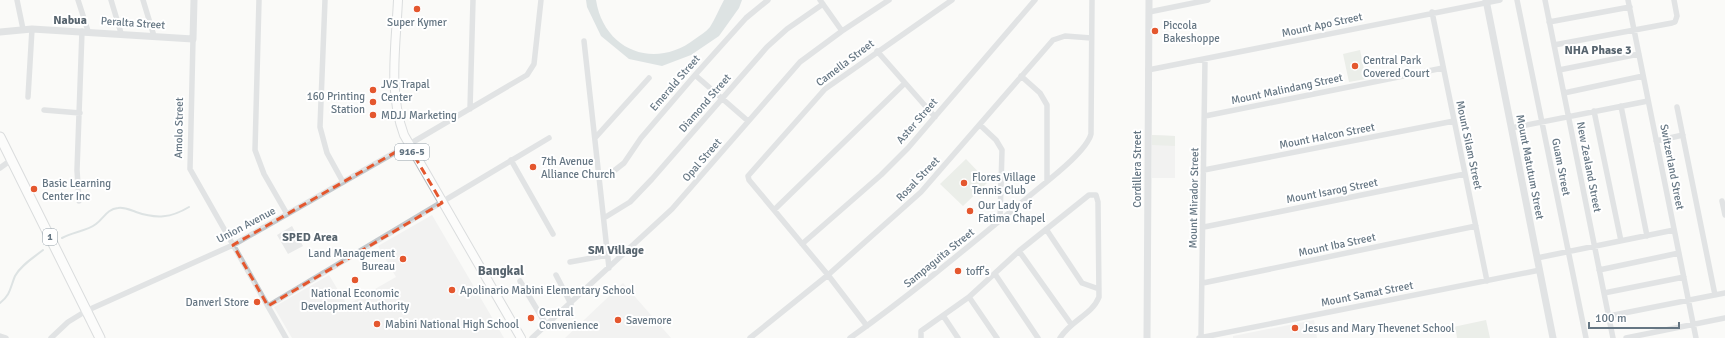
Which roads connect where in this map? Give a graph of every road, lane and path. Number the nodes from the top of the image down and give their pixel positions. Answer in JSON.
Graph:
{"nodes":[{"id":1,"x":17,"y":0,"type":"edge"},
{"id":2,"x":78,"y":0,"type":"edge"},
{"id":3,"x":111,"y":0,"type":"edge"},
{"id":4,"x":143,"y":0,"type":"edge"},
{"id":5,"x":194,"y":0,"type":"edge"},
{"id":6,"x":259,"y":0,"type":"edge"},
{"id":7,"x":325,"y":0,"type":"edge"},
{"id":8,"x":398,"y":0,"type":"edge"},
{"id":9,"x":472,"y":0,"type":"edge"},
{"id":10,"x":541,"y":0,"type":"edge"},
{"id":11,"x":768,"y":0,"type":"edge"},
{"id":12,"x":889,"y":0,"type":"edge"},
{"id":13,"x":952,"y":0,"type":"edge"},
{"id":14,"x":1035,"y":0,"type":"edge"},
{"id":15,"x":1092,"y":0,"type":"edge"},
{"id":16,"x":1149,"y":0,"type":"edge"},
{"id":17,"x":1207,"y":0,"type":"edge"},
{"id":18,"x":1500,"y":0,"type":"edge"},
{"id":19,"x":1517,"y":0,"type":"edge"},
{"id":20,"x":1545,"y":0,"type":"edge"},
{"id":21,"x":1628,"y":0,"type":"edge"},
{"id":22,"x":1674,"y":0,"type":"edge"},
{"id":23,"x":1486,"y":1,"type":"edge"},
{"id":24,"x":822,"y":2,"type":"edge"},
{"id":25,"x":1630,"y":7,"type":"junction"},
{"id":26,"x":1149,"y":12,"type":"junction"},
{"id":27,"x":1432,"y":12,"type":"junction"},
{"id":28,"x":1550,"y":22,"type":"junction"},
{"id":29,"x":32,"y":28,"type":"junction"},
{"id":30,"x":23,"y":29,"type":"junction"},
{"id":31,"x":1634,"y":30,"type":"junction"},
{"id":32,"x":85,"y":31,"type":"junction"},
{"id":33,"x":842,"y":31,"type":"junction"},
{"id":34,"x":0,"y":32,"type":"edge"},
{"id":35,"x":121,"y":33,"type":"junction"},
{"id":36,"x":154,"y":36,"type":"junction"},
{"id":37,"x":1091,"y":38,"type":"junction"},
{"id":38,"x":193,"y":39,"type":"junction"},
{"id":39,"x":584,"y":41,"type":"dead end"},
{"id":40,"x":1554,"y":45,"type":"junction"},
{"id":41,"x":877,"y":51,"type":"junction"},
{"id":42,"x":1639,"y":54,"type":"junction"},
{"id":43,"x":1205,"y":59,"type":"junction"},
{"id":44,"x":1443,"y":68,"type":"junction"},
{"id":45,"x":1148,"y":70,"type":"junction"},
{"id":46,"x":1559,"y":70,"type":"junction"},
{"id":47,"x":695,"y":75,"type":"junction"},
{"id":48,"x":1021,"y":76,"type":"junction"},
{"id":49,"x":1643,"y":76,"type":"junction"},
{"id":50,"x":649,"y":78,"type":"dead end"},
{"id":51,"x":905,"y":83,"type":"junction"},
{"id":52,"x":1564,"y":93,"type":"junction"},
{"id":53,"x":28,"y":97,"type":"dead end"},
{"id":54,"x":722,"y":98,"type":"junction"},
{"id":55,"x":1648,"y":101,"type":"junction"},
{"id":56,"x":1621,"y":106,"type":"junction"},
{"id":57,"x":1677,"y":107,"type":"dead end"},
{"id":58,"x":470,"y":109,"type":"junction"},
{"id":59,"x":44,"y":110,"type":"dead end"},
{"id":60,"x":1594,"y":111,"type":"junction"},
{"id":61,"x":80,"y":113,"type":"junction"},
{"id":62,"x":1205,"y":116,"type":"junction"},
{"id":63,"x":935,"y":117,"type":"junction"},
{"id":64,"x":1569,"y":117,"type":"junction"},
{"id":65,"x":748,"y":121,"type":"junction"},
{"id":66,"x":1454,"y":121,"type":"junction"},
{"id":67,"x":1542,"y":122,"type":"junction"},
{"id":68,"x":980,"y":126,"type":"junction"},
{"id":69,"x":1511,"y":128,"type":"junction"},
{"id":70,"x":1683,"y":135,"type":"junction"},
{"id":71,"x":0,"y":136,"type":"edge"},
{"id":72,"x":550,"y":138,"type":"dead end"},
{"id":73,"x":595,"y":138,"type":"junction"},
{"id":74,"x":1656,"y":141,"type":"junction"},
{"id":75,"x":408,"y":145,"type":"junction"},
{"id":76,"x":12,"y":160,"type":"junction"},
{"id":77,"x":511,"y":160,"type":"junction"},
{"id":78,"x":0,"y":168,"type":"edge"},
{"id":79,"x":1204,"y":170,"type":"junction"},
{"id":80,"x":1465,"y":174,"type":"junction"},
{"id":81,"x":599,"y":176,"type":"junction"},
{"id":82,"x":1047,"y":181,"type":"junction"},
{"id":83,"x":344,"y":182,"type":"junction"},
{"id":84,"x":79,"y":201,"type":"dead end"},
{"id":85,"x":1722,"y":201,"type":"dead end"},
{"id":86,"x":442,"y":203,"type":"junction"},
{"id":87,"x":774,"y":210,"type":"junction"},
{"id":88,"x":287,"y":214,"type":"junction"},
{"id":89,"x":1725,"y":215,"type":"edge"},
{"id":90,"x":604,"y":218,"type":"junction"},
{"id":91,"x":1000,"y":220,"type":"junction"},
{"id":92,"x":1476,"y":226,"type":"junction"},
{"id":93,"x":1204,"y":227,"type":"junction"},
{"id":94,"x":1046,"y":229,"type":"junction"},
{"id":95,"x":1674,"y":230,"type":"junction"},
{"id":96,"x":553,"y":234,"type":"dead end"},
{"id":97,"x":1647,"y":236,"type":"junction"},
{"id":98,"x":1620,"y":241,"type":"junction"},
{"id":99,"x":802,"y":244,"type":"junction"},
{"id":100,"x":233,"y":245,"type":"junction"},
{"id":101,"x":1595,"y":246,"type":"junction"},
{"id":102,"x":1019,"y":251,"type":"junction"},
{"id":103,"x":1568,"y":252,"type":"junction"},
{"id":104,"x":1679,"y":253,"type":"junction"},
{"id":105,"x":608,"y":255,"type":"junction"},
{"id":106,"x":1537,"y":258,"type":"junction"},
{"id":107,"x":570,"y":262,"type":"dead end"},
{"id":108,"x":609,"y":268,"type":"junction"},
{"id":109,"x":1540,"y":270,"type":"junction"},
{"id":110,"x":1600,"y":270,"type":"junction"},
{"id":111,"x":995,"y":274,"type":"junction"},
{"id":112,"x":556,"y":275,"type":"dead end"},
{"id":113,"x":828,"y":275,"type":"junction"},
{"id":114,"x":1684,"y":277,"type":"junction"},
{"id":115,"x":520,"y":281,"type":"dead end"},
{"id":116,"x":1487,"y":281,"type":"junction"},
{"id":117,"x":1203,"y":283,"type":"junction"},
{"id":118,"x":1099,"y":289,"type":"junction"},
{"id":119,"x":1604,"y":293,"type":"junction"},
{"id":120,"x":1725,"y":293,"type":"edge"},
{"id":121,"x":1716,"y":295,"type":"junction"},
{"id":122,"x":969,"y":297,"type":"junction"},
{"id":123,"x":1688,"y":300,"type":"junction"},
{"id":124,"x":570,"y":304,"type":"junction"},
{"id":125,"x":268,"y":306,"type":"junction"},
{"id":126,"x":86,"y":311,"type":"junction"},
{"id":127,"x":944,"y":316,"type":"junction"},
{"id":128,"x":1609,"y":316,"type":"junction"},
{"id":129,"x":1725,"y":318,"type":"edge"},
{"id":130,"x":1071,"y":324,"type":"junction"},
{"id":131,"x":1693,"y":325,"type":"junction"},
{"id":132,"x":547,"y":326,"type":"junction"},
{"id":133,"x":867,"y":326,"type":"junction"},
{"id":134,"x":0,"y":336,"type":"edge"},
{"id":135,"x":920,"y":336,"type":"edge"},
{"id":136,"x":6,"y":338,"type":"edge"},
{"id":137,"x":51,"y":338,"type":"edge"},
{"id":138,"x":100,"y":338,"type":"edge"},
{"id":139,"x":286,"y":338,"type":"edge"},
{"id":140,"x":521,"y":338,"type":"edge"},
{"id":141,"x":532,"y":338,"type":"edge"},
{"id":142,"x":750,"y":338,"type":"edge"},
{"id":143,"x":850,"y":338,"type":"edge"},
{"id":144,"x":958,"y":338,"type":"edge"},
{"id":145,"x":997,"y":338,"type":"edge"},
{"id":146,"x":1038,"y":338,"type":"edge"},
{"id":147,"x":1060,"y":338,"type":"edge"},
{"id":148,"x":1147,"y":338,"type":"edge"},
{"id":149,"x":1200,"y":338,"type":"edge"},
{"id":150,"x":1553,"y":338,"type":"edge"},
{"id":151,"x":1586,"y":338,"type":"edge"},
{"id":152,"x":1613,"y":338,"type":"edge"},
{"id":153,"x":1626,"y":338,"type":"edge"},
{"id":154,"x":1696,"y":338,"type":"edge"}],
"edges":[{"from":1,"to":30,"type":"street"},
{"from":2,"to":32,"type":"street"},
{"from":3,"to":35,"type":"street"},
{"from":4,"to":36,"type":"street"},
{"from":5,"to":38,"type":"street","name":"Amolo Street"},
{"from":6,"to":88,"type":"street"},
{"from":7,"to":83,"type":"street"},
{"from":8,"to":75,"type":"main road","number":"916-5"},
{"from":9,"to":58,"type":"street"},
{"from":10,"to":58,"type":"street","name":"Union Avenue"},
{"from":11,"to":47,"type":"street","name":"Emerald Street"},
{"from":12,"to":33,"type":"street","name":"Opal Street"},
{"from":13,"to":41,"type":"street","name":"Camella Street"},
{"from":14,"to":63,"type":"street","name":"Aster Street"},
{"from":15,"to":37,"type":"street"},
{"from":16,"to":26,"type":"street","name":"Cordillera Street"},
{"from":17,"to":26,"type":"street"},
{"from":18,"to":23,"type":"street","name":"Mount Apo Street"},
{"from":19,"to":67,"type":"street","name":"Guam Street"},
{"from":20,"to":28,"type":"street","name":"New Zealand Street"},
{"from":21,"to":25,"type":"street","name":"Switzerland Street"},
{"from":22,"to":31,"type":"street"},
{"from":23,"to":27,"type":"street","name":"Mount Apo Street"},
{"from":23,"to":69,"type":"street","name":"Mount Matutum Street"},
{"from":24,"to":33,"type":"street"},
{"from":24,"to":54,"type":"street","name":"Diamond Street"},
{"from":25,"to":28,"type":"street"},
{"from":25,"to":31,"type":"street","name":"Switzerland Street"},
{"from":26,"to":45,"type":"street","name":"Cordillera Street"},
{"from":27,"to":43,"type":"street","name":"Mount Apo Street"},
{"from":27,"to":44,"type":"street","name":"Mount Silam Street"},
{"from":28,"to":40,"type":"street","name":"New Zealand Street"},
{"from":29,"to":30,"type":"street","name":"Peralta Street"},
{"from":29,"to":32,"type":"street","name":"Peralta Street"},
{"from":29,"to":53,"type":"street"},
{"from":30,"to":34,"type":"street","name":"Peralta Street"},
{"from":31,"to":40,"type":"street"},
{"from":31,"to":42,"type":"street","name":"Switzerland Street"},
{"from":32,"to":35,"type":"street","name":"Peralta Street"},
{"from":32,"to":61,"type":"street"},
{"from":33,"to":65,"type":"street","name":"Opal Street"},
{"from":35,"to":36,"type":"street","name":"Peralta Street"},
{"from":36,"to":38,"type":"street","name":"Peralta Street"},
{"from":37,"to":48,"type":"street","name":"Rosal Street"},
{"from":37,"to":82,"type":"street","name":"Sampaguita Street"},
{"from":38,"to":100,"type":"street","name":"Amolo Street"},
{"from":39,"to":73,"type":"street"},
{"from":40,"to":46,"type":"street","name":"New Zealand Street"},
{"from":41,"to":51,"type":"street"},
{"from":41,"to":87,"type":"street","name":"Camella Street"},
{"from":42,"to":46,"type":"street"},
{"from":42,"to":49,"type":"street","name":"Switzerland Street"},
{"from":43,"to":45,"type":"street","name":"Mount Apo Street"},
{"from":43,"to":62,"type":"street","name":"Mount Mirador Street"},
{"from":44,"to":62,"type":"street","name":"Mount Malindang Street"},
{"from":44,"to":66,"type":"street","name":"Mount Silam Street"},
{"from":45,"to":148,"type":"street","name":"Cordillera Street"},
{"from":46,"to":52,"type":"street","name":"New Zealand Street"},
{"from":47,"to":54,"type":"street"},
{"from":47,"to":81,"type":"street","name":"Emerald Street"},
{"from":48,"to":68,"type":"street","name":"Rosal Street"},
{"from":48,"to":82,"type":"street"},
{"from":49,"to":52,"type":"street"},
{"from":49,"to":55,"type":"street","name":"Switzerland Street"},
{"from":50,"to":73,"type":"street"},
{"from":51,"to":63,"type":"street"},
{"from":51,"to":87,"type":"street"},
{"from":52,"to":64,"type":"street","name":"New Zealand Street"},
{"from":54,"to":65,"type":"street"},
{"from":54,"to":90,"type":"street","name":"Diamond Street"},
{"from":55,"to":56,"type":"street"},
{"from":55,"to":74,"type":"street","name":"Switzerland Street"},
{"from":56,"to":60,"type":"street"},
{"from":56,"to":97,"type":"street"},
{"from":57,"to":70,"type":"street"},
{"from":58,"to":75,"type":"street","name":"Union Avenue"},
{"from":59,"to":61,"type":"street"},
{"from":60,"to":64,"type":"street"},
{"from":60,"to":98,"type":"street"},
{"from":61,"to":84,"type":"street"},
{"from":62,"to":79,"type":"street","name":"Mount Mirador Street"},
{"from":63,"to":99,"type":"street","name":"Aster Street"},
{"from":64,"to":67,"type":"street"},
{"from":64,"to":101,"type":"street","name":"New Zealand Street"},
{"from":65,"to":108,"type":"street","name":"Opal Street"},
{"from":66,"to":79,"type":"street","name":"Mount Halcon Street"},
{"from":66,"to":80,"type":"street","name":"Mount Silam Street"},
{"from":67,"to":69,"type":"street"},
{"from":67,"to":103,"type":"street","name":"Guam Street"},
{"from":68,"to":91,"type":"street"},
{"from":68,"to":113,"type":"street","name":"Rosal Street"},
{"from":69,"to":106,"type":"street","name":"Mount Matutum Street"},
{"from":70,"to":74,"type":"street"},
{"from":70,"to":121,"type":"street"},
{"from":71,"to":76,"type":"highway","number":"1"},
{"from":72,"to":77,"type":"street"},
{"from":73,"to":81,"type":"street"},
{"from":74,"to":95,"type":"street","name":"Switzerland Street"},
{"from":75,"to":83,"type":"street","name":"Union Avenue"},
{"from":75,"to":86,"type":"main road","number":"916-5"},
{"from":76,"to":78,"type":"street"},
{"from":76,"to":126,"type":"highway","number":"1"},
{"from":77,"to":86,"type":"street"},
{"from":77,"to":96,"type":"street"},
{"from":79,"to":93,"type":"street","name":"Mount Mirador Street"},
{"from":80,"to":92,"type":"street","name":"Mount Silam Street"},
{"from":80,"to":93,"type":"street","name":"Mount Isarog Street"},
{"from":81,"to":90,"type":"street"},
{"from":82,"to":91,"type":"street","name":"Sampaguita Street"},
{"from":83,"to":88,"type":"street","name":"Union Avenue"},
{"from":85,"to":89,"type":"street"},
{"from":86,"to":125,"type":"street"},
{"from":86,"to":140,"type":"main road","number":"916-5"},
{"from":87,"to":99,"type":"street"},
{"from":88,"to":100,"type":"street","name":"Union Avenue"},
{"from":90,"to":105,"type":"street"},
{"from":91,"to":133,"type":"street","name":"Sampaguita Street"},
{"from":92,"to":116,"type":"street","name":"Mount Silam Street"},
{"from":92,"to":117,"type":"street","name":"Mount Iba Street"},
{"from":93,"to":117,"type":"street","name":"Mount Mirador Street"},
{"from":94,"to":102,"type":"street"},
{"from":94,"to":118,"type":"street"},
{"from":94,"to":118,"type":"street"},
{"from":95,"to":97,"type":"street"},
{"from":95,"to":104,"type":"street","name":"Switzerland Street"},
{"from":97,"to":98,"type":"street"},
{"from":98,"to":101,"type":"street"},
{"from":99,"to":113,"type":"street"},
{"from":100,"to":125,"type":"street","name":"Amolo Street"},
{"from":100,"to":126,"type":"street","name":"Union Avenue"},
{"from":101,"to":103,"type":"street"},
{"from":101,"to":110,"type":"street","name":"New Zealand Street"},
{"from":102,"to":111,"type":"street"},
{"from":102,"to":130,"type":"street"},
{"from":103,"to":106,"type":"street"},
{"from":103,"to":151,"type":"street","name":"Guam Street"},
{"from":104,"to":110,"type":"street"},
{"from":104,"to":114,"type":"street","name":"Switzerland Street"},
{"from":105,"to":107,"type":"street"},
{"from":105,"to":108,"type":"street"},
{"from":106,"to":109,"type":"street","name":"Mount Matutum Street"},
{"from":108,"to":124,"type":"street","name":"Opal Street"},
{"from":109,"to":116,"type":"street","name":"Mount Samat Street"},
{"from":109,"to":150,"type":"street","name":"Mount Matutum Street"},
{"from":110,"to":119,"type":"street","name":"New Zealand Street"},
{"from":111,"to":122,"type":"street"},
{"from":111,"to":146,"type":"street"},
{"from":112,"to":124,"type":"street"},
{"from":113,"to":133,"type":"street"},
{"from":113,"to":142,"type":"street","name":"Rosal Street"},
{"from":114,"to":119,"type":"street"},
{"from":114,"to":123,"type":"street","name":"Switzerland Street"},
{"from":115,"to":132,"type":"street"},
{"from":116,"to":149,"type":"street","name":"Mount Samat Street"},
{"from":117,"to":149,"type":"street","name":"Mount Mirador Street"},
{"from":118,"to":130,"type":"street"},
{"from":119,"to":128,"type":"street","name":"New Zealand Street"},
{"from":120,"to":121,"type":"street"},
{"from":121,"to":123,"type":"street"},
{"from":122,"to":127,"type":"street"},
{"from":122,"to":145,"type":"street"},
{"from":123,"to":128,"type":"street"},
{"from":123,"to":131,"type":"street","name":"Switzerland Street"},
{"from":124,"to":132,"type":"street","name":"Opal Street"},
{"from":125,"to":139,"type":"street","name":"Amolo Street"},
{"from":126,"to":137,"type":"street","name":"Union Avenue"},
{"from":126,"to":138,"type":"highway","number":"1"},
{"from":127,"to":135,"type":"street"},
{"from":127,"to":144,"type":"street"},
{"from":128,"to":152,"type":"street","name":"New Zealand Street"},
{"from":129,"to":131,"type":"street"},
{"from":130,"to":147,"type":"street"},
{"from":131,"to":153,"type":"street"},
{"from":131,"to":154,"type":"street","name":"Switzerland Street"},
{"from":132,"to":141,"type":"street","name":"Opal Street"},
{"from":133,"to":143,"type":"street","name":"Sampaguita Street"},
{"from":134,"to":136,"type":"street"}]}
